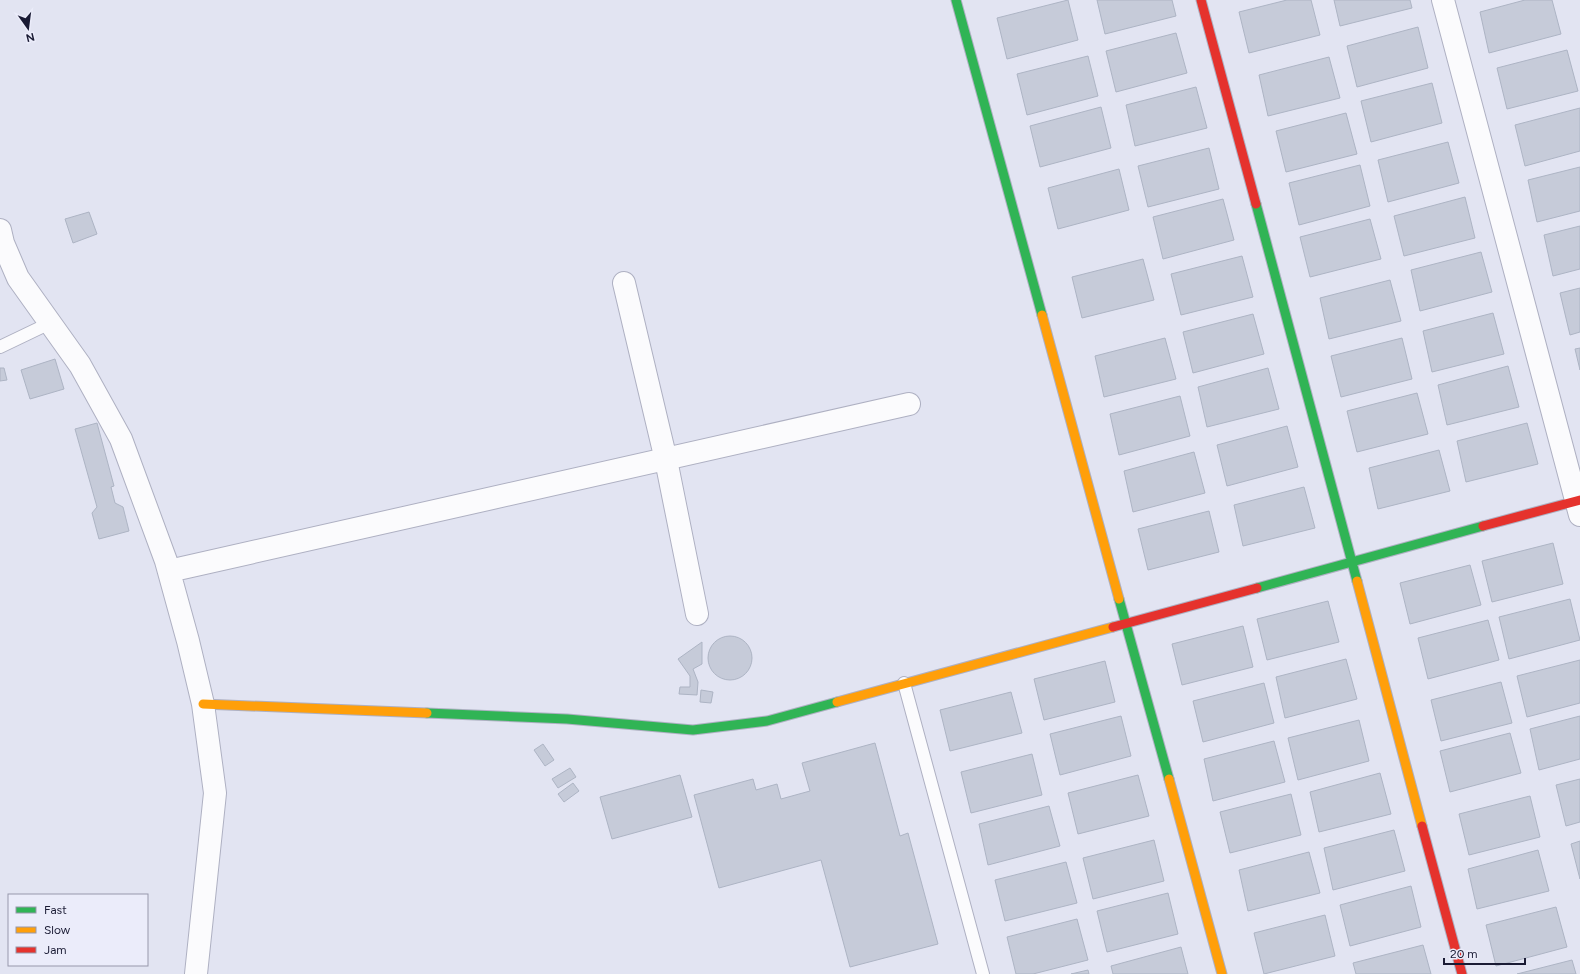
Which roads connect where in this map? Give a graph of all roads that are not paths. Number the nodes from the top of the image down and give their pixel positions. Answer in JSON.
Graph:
{"nodes":[{"id":1,"x":956,"y":0,"type":"edge"},
{"id":2,"x":1201,"y":0,"type":"edge"},
{"id":3,"x":1443,"y":0,"type":"edge"},
{"id":4,"x":0,"y":230,"type":"edge"},
{"id":5,"x":624,"y":283,"type":"dead end"},
{"id":6,"x":50,"y":323,"type":"junction"},
{"id":7,"x":0,"y":347,"type":"edge"},
{"id":8,"x":909,"y":404,"type":"dead end"},
{"id":9,"x":666,"y":460,"type":"junction"},
{"id":10,"x":1579,"y":505,"type":"edge"},
{"id":11,"x":1351,"y":562,"type":"junction"},
{"id":12,"x":169,"y":572,"type":"junction"},
{"id":13,"x":697,"y":614,"type":"dead end"},
{"id":14,"x":1126,"y":623,"type":"junction"},
{"id":15,"x":904,"y":683,"type":"junction"},
{"id":16,"x":204,"y":704,"type":"junction"},
{"id":17,"x":196,"y":974,"type":"edge"},
{"id":18,"x":983,"y":974,"type":"edge"},
{"id":19,"x":1222,"y":974,"type":"edge"},
{"id":20,"x":1462,"y":974,"type":"edge"}],
"edges":[{"from":1,"to":14,"type":"street"},
{"from":2,"to":11,"type":"street"},
{"from":3,"to":10,"type":"street"},
{"from":4,"to":6,"type":"street"},
{"from":5,"to":9,"type":"street"},
{"from":6,"to":7,"type":"lane"},
{"from":6,"to":12,"type":"street"},
{"from":8,"to":9,"type":"street"},
{"from":9,"to":12,"type":"street"},
{"from":9,"to":13,"type":"street"},
{"from":10,"to":11,"type":"street"},
{"from":11,"to":14,"type":"street"},
{"from":11,"to":20,"type":"street"},
{"from":12,"to":16,"type":"street"},
{"from":14,"to":15,"type":"street"},
{"from":14,"to":19,"type":"street"},
{"from":15,"to":16,"type":"street"},
{"from":15,"to":18,"type":"lane"},
{"from":16,"to":17,"type":"street"}]}
